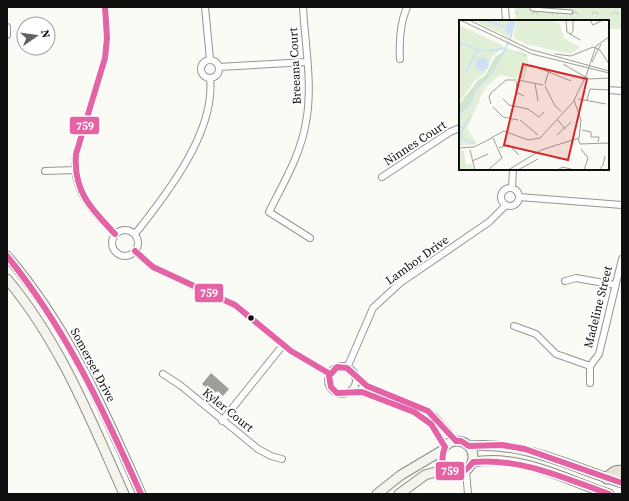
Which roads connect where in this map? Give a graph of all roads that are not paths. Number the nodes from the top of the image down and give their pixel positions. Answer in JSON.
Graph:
{"nodes":[{"id":1,"x":105,"y":7,"type":"edge"},
{"id":2,"x":205,"y":7,"type":"edge"},
{"id":3,"x":303,"y":7,"type":"edge"},
{"id":4,"x":408,"y":7,"type":"edge"},
{"id":5,"x":506,"y":7,"type":"edge"},
{"id":6,"x":532,"y":7,"type":"edge"},
{"id":7,"x":571,"y":12,"type":"dead end"},
{"id":8,"x":506,"y":20,"type":"edge"},
{"id":9,"x":7,"y":26,"type":"edge"},
{"id":10,"x":7,"y":35,"type":"edge"},
{"id":11,"x":210,"y":59,"type":"junction"},
{"id":12,"x":400,"y":59,"type":"dead end"},
{"id":13,"x":306,"y":62,"type":"junction"},
{"id":14,"x":219,"y":68,"type":"junction"},
{"id":15,"x":210,"y":78,"type":"junction"},
{"id":16,"x":609,"y":90,"type":"edge"},
{"id":17,"x":622,"y":91,"type":"edge"},
{"id":18,"x":459,"y":128,"type":"edge"},
{"id":19,"x":74,"y":170,"type":"junction"},
{"id":20,"x":513,"y":170,"type":"edge"},
{"id":21,"x":45,"y":171,"type":"dead end"},
{"id":22,"x":382,"y":177,"type":"dead end"},
{"id":23,"x":512,"y":188,"type":"junction"},
{"id":24,"x":519,"y":198,"type":"junction"},
{"id":25,"x":506,"y":205,"type":"junction"},
{"id":26,"x":622,"y":205,"type":"edge"},
{"id":27,"x":115,"y":234,"type":"junction"},
{"id":28,"x":135,"y":234,"type":"junction"},
{"id":29,"x":310,"y":238,"type":"dead end"},
{"id":30,"x":135,"y":252,"type":"junction"},
{"id":31,"x":7,"y":256,"type":"edge"},
{"id":32,"x":622,"y":259,"type":"edge"},
{"id":33,"x":565,"y":281,"type":"dead end"},
{"id":34,"x":9,"y":283,"type":"edge"},
{"id":35,"x":615,"y":285,"type":"junction"},
{"id":36,"x":514,"y":326,"type":"dead end"},
{"id":37,"x":283,"y":346,"type":"junction"},
{"id":38,"x":590,"y":366,"type":"junction"},
{"id":39,"x":348,"y":368,"type":"junction"},
{"id":40,"x":163,"y":374,"type":"dead end"},
{"id":41,"x":330,"y":374,"type":"junction"},
{"id":42,"x":355,"y":377,"type":"junction"},
{"id":43,"x":590,"y":383,"type":"dead end"},
{"id":44,"x":350,"y":391,"type":"junction"},
{"id":45,"x":222,"y":421,"type":"junction"},
{"id":46,"x":456,"y":441,"type":"junction"},
{"id":47,"x":469,"y":446,"type":"junction"},
{"id":48,"x":444,"y":448,"type":"junction"},
{"id":49,"x":282,"y":459,"type":"dead end"},
{"id":50,"x":473,"y":462,"type":"junction"},
{"id":51,"x":446,"y":469,"type":"junction"},
{"id":52,"x":466,"y":470,"type":"junction"},
{"id":53,"x":622,"y":471,"type":"edge"},
{"id":54,"x":607,"y":478,"type":"junction"},
{"id":55,"x":622,"y":483,"type":"edge"},
{"id":56,"x":124,"y":494,"type":"edge"},
{"id":57,"x":141,"y":494,"type":"edge"},
{"id":58,"x":377,"y":494,"type":"edge"},
{"id":59,"x":399,"y":494,"type":"edge"},
{"id":60,"x":468,"y":494,"type":"edge"},
{"id":61,"x":609,"y":494,"type":"edge"}],
"edges":[{"from":1,"to":19,"type":"street"},
{"from":2,"to":11,"type":"street"},
{"from":3,"to":13,"type":"street","name":"Breeana Court"},
{"from":4,"to":12,"type":"street"},
{"from":5,"to":8,"type":"street"},
{"from":6,"to":7,"type":"lane"},
{"from":9,"to":10,"type":"street"},
{"from":11,"to":14,"type":"street"},
{"from":11,"to":15,"type":"street"},
{"from":13,"to":14,"type":"street"},
{"from":13,"to":29,"type":"street","name":"Breeana Court"},
{"from":14,"to":15,"type":"street"},
{"from":15,"to":28,"type":"street"},
{"from":16,"to":17,"type":"street"},
{"from":18,"to":22,"type":"street","name":"Ninnes Court"},
{"from":19,"to":21,"type":"street"},
{"from":19,"to":27,"type":"street"},
{"from":20,"to":23,"type":"street"},
{"from":23,"to":24,"type":"street"},
{"from":23,"to":25,"type":"street"},
{"from":24,"to":25,"type":"street","name":"Lambor Drive"},
{"from":24,"to":26,"type":"street"},
{"from":25,"to":39,"type":"street","name":"Lambor Drive"},
{"from":27,"to":28,"type":"street"},
{"from":27,"to":30,"type":"street"},
{"from":28,"to":30,"type":"street"},
{"from":30,"to":37,"type":"street"},
{"from":31,"to":57,"type":"main road","name":"Somerset Drive"},
{"from":32,"to":35,"type":"street","name":"Madeline Street"},
{"from":33,"to":35,"type":"street"},
{"from":34,"to":56,"type":"main road"},
{"from":35,"to":38,"type":"street","name":"Madeline Street"},
{"from":36,"to":38,"type":"street"},
{"from":37,"to":41,"type":"street"},
{"from":37,"to":45,"type":"street"},
{"from":38,"to":43,"type":"street","name":"Madeline Street"},
{"from":39,"to":41,"type":"street"},
{"from":39,"to":42,"type":"street"},
{"from":40,"to":45,"type":"street","name":"Kyler Court"},
{"from":41,"to":44,"type":"street"},
{"from":42,"to":44,"type":"street"},
{"from":42,"to":46,"type":"street"},
{"from":44,"to":48,"type":"street"},
{"from":45,"to":49,"type":"street","name":"Kyler Court"},
{"from":46,"to":47,"type":"main road"},
{"from":46,"to":48,"type":"main road"},
{"from":47,"to":50,"type":"main road"},
{"from":47,"to":54,"type":"main road"},
{"from":48,"to":51,"type":"main road"},
{"from":48,"to":58,"type":"main road"},
{"from":50,"to":52,"type":"main road"},
{"from":50,"to":61,"type":"main road"},
{"from":51,"to":52,"type":"main road"},
{"from":51,"to":59,"type":"main road"},
{"from":52,"to":60,"type":"street"},
{"from":53,"to":54,"type":"highway"},
{"from":54,"to":55,"type":"main road"}]}
